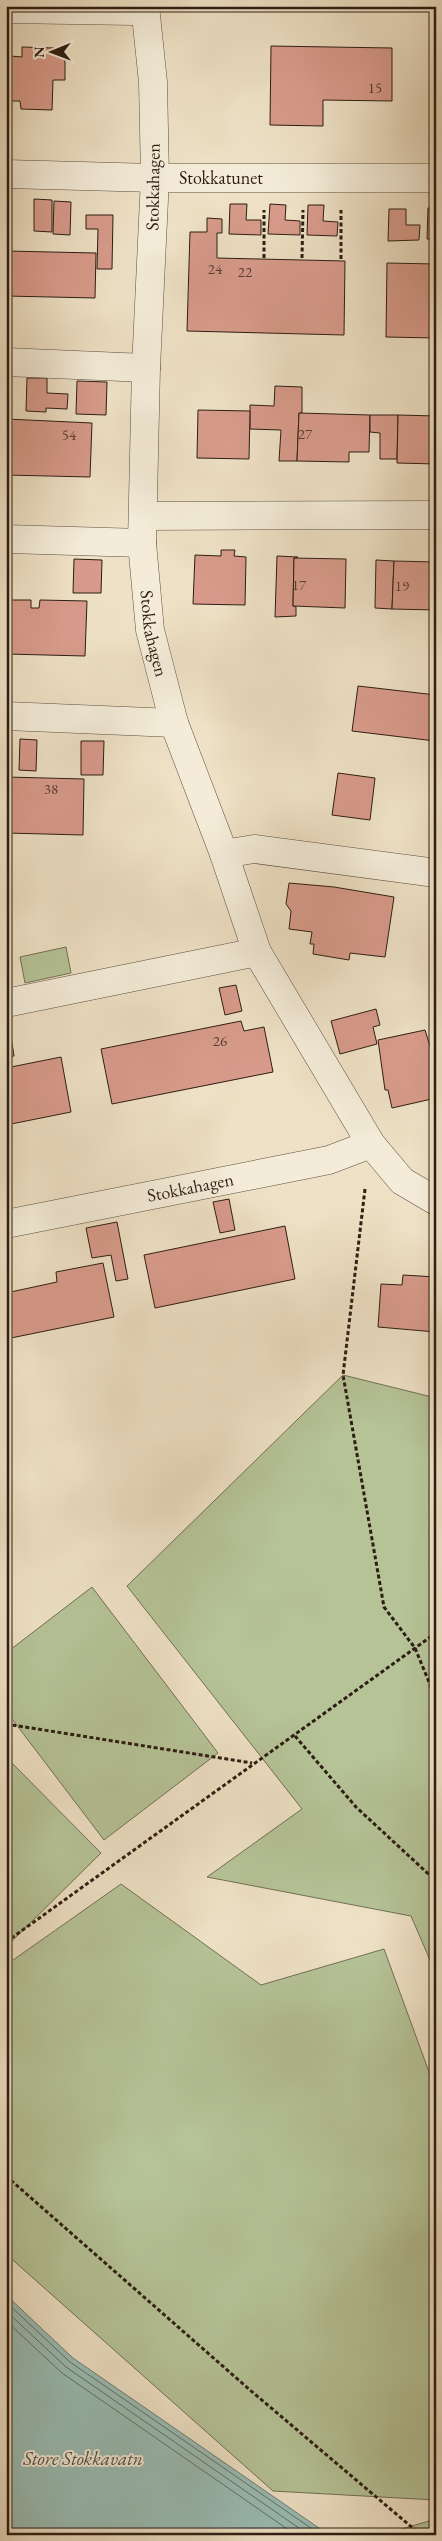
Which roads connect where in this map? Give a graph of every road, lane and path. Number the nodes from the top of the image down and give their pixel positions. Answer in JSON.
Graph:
{"nodes":[{"id":1,"x":145,"y":8,"type":"edge"},
{"id":2,"x":6,"y":9,"type":"edge"},
{"id":3,"x":6,"y":174,"type":"edge"},
{"id":4,"x":304,"y":176,"type":"junction"},
{"id":5,"x":341,"y":176,"type":"junction"},
{"id":6,"x":265,"y":177,"type":"junction"},
{"id":7,"x":155,"y":178,"type":"junction"},
{"id":8,"x":436,"y":178,"type":"edge"},
{"id":9,"x":264,"y":258,"type":"dead end"},
{"id":10,"x":302,"y":258,"type":"dead end"},
{"id":11,"x":341,"y":259,"type":"dead end"},
{"id":12,"x":6,"y":362,"type":"edge"},
{"id":13,"x":146,"y":368,"type":"junction"},
{"id":14,"x":436,"y":514,"type":"edge"},
{"id":15,"x":144,"y":516,"type":"junction"},
{"id":16,"x":6,"y":539,"type":"edge"},
{"id":17,"x":142,"y":543,"type":"junction"},
{"id":18,"x":6,"y":716,"type":"edge"},
{"id":19,"x":174,"y":723,"type":"junction"},
{"id":20,"x":224,"y":854,"type":"junction"},
{"id":21,"x":436,"y":873,"type":"edge"},
{"id":22,"x":257,"y":952,"type":"junction"},
{"id":23,"x":6,"y":1003,"type":"edge"},
{"id":24,"x":370,"y":1144,"type":"junction"},
{"id":25,"x":436,"y":1201,"type":"edge"},
{"id":26,"x":6,"y":1224,"type":"edge"},
{"id":27,"x":436,"y":1634,"type":"edge"},
{"id":28,"x":415,"y":1648,"type":"junction"},
{"id":29,"x":436,"y":1698,"type":"edge"},
{"id":30,"x":6,"y":1724,"type":"edge"},
{"id":31,"x":295,"y":1736,"type":"junction"},
{"id":32,"x":253,"y":1763,"type":"junction"},
{"id":33,"x":436,"y":1881,"type":"edge"},
{"id":34,"x":6,"y":1942,"type":"edge"},
{"id":35,"x":6,"y":2176,"type":"edge"},
{"id":36,"x":421,"y":2535,"type":"edge"}],
"edges":[{"from":1,"to":2,"type":"street"},
{"from":1,"to":7,"type":"street","name":"Stokkahagen"},
{"from":3,"to":7,"type":"street","name":"Stokkatunet"},
{"from":4,"to":5,"type":"street","name":"Stokkatunet"},
{"from":4,"to":6,"type":"street","name":"Stokkatunet"},
{"from":4,"to":10,"type":"path"},
{"from":5,"to":8,"type":"street","name":"Stokkatunet"},
{"from":5,"to":11,"type":"path"},
{"from":6,"to":7,"type":"street","name":"Stokkatunet"},
{"from":6,"to":9,"type":"path"},
{"from":7,"to":13,"type":"street","name":"Stokkahagen"},
{"from":12,"to":13,"type":"street"},
{"from":13,"to":15,"type":"street","name":"Stokkahagen"},
{"from":14,"to":15,"type":"street"},
{"from":15,"to":17,"type":"street","name":"Stokkahagen"},
{"from":16,"to":17,"type":"street"},
{"from":17,"to":19,"type":"street","name":"Stokkahagen"},
{"from":18,"to":19,"type":"street"},
{"from":19,"to":20,"type":"street","name":"Stokkahagen"},
{"from":20,"to":21,"type":"street"},
{"from":20,"to":22,"type":"street","name":"Stokkahagen"},
{"from":22,"to":23,"type":"street"},
{"from":22,"to":24,"type":"street","name":"Stokkahagen"},
{"from":24,"to":25,"type":"street","name":"Stokkahagen"},
{"from":24,"to":26,"type":"street","name":"Stokkahagen"},
{"from":24,"to":28,"type":"path"},
{"from":27,"to":28,"type":"path"},
{"from":28,"to":29,"type":"path"},
{"from":28,"to":31,"type":"path"},
{"from":30,"to":32,"type":"path"},
{"from":31,"to":32,"type":"path"},
{"from":31,"to":33,"type":"path"},
{"from":32,"to":34,"type":"path"},
{"from":35,"to":36,"type":"path"}]}
